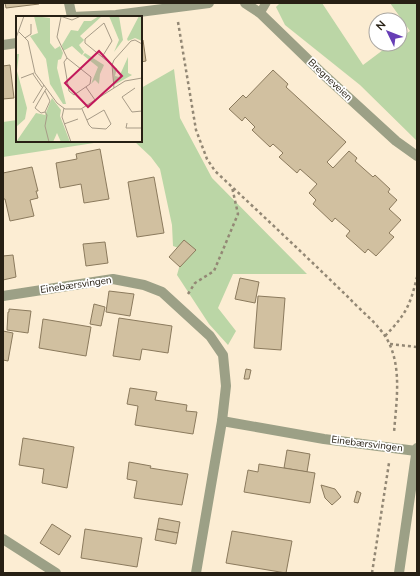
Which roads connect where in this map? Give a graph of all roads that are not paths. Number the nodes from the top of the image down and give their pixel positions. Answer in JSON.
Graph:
{"nodes":[{"id":1,"x":69,"y":3,"type":"edge"},
{"id":2,"x":209,"y":3,"type":"edge"},
{"id":3,"x":245,"y":3,"type":"edge"},
{"id":4,"x":266,"y":3,"type":"edge"},
{"id":5,"x":260,"y":13,"type":"junction"},
{"id":6,"x":72,"y":16,"type":"edge"},
{"id":7,"x":94,"y":16,"type":"edge"},
{"id":8,"x":16,"y":43,"type":"edge"},
{"id":9,"x":3,"y":45,"type":"edge"},
{"id":10,"x":417,"y":156,"type":"edge"},
{"id":11,"x":3,"y":296,"type":"edge"},
{"id":12,"x":222,"y":421,"type":"junction"},
{"id":13,"x":311,"y":425,"type":"dead end"},
{"id":14,"x":309,"y":436,"type":"junction"},
{"id":15,"x":417,"y":449,"type":"edge"},
{"id":16,"x":3,"y":539,"type":"edge"},
{"id":17,"x":56,"y":573,"type":"edge"},
{"id":18,"x":196,"y":573,"type":"edge"},
{"id":19,"x":399,"y":573,"type":"edge"}],
"edges":[{"from":1,"to":6,"type":"street"},
{"from":2,"to":7,"type":"street"},
{"from":3,"to":5,"type":"street","name":"Bregneveien"},
{"from":4,"to":5,"type":"lane"},
{"from":5,"to":10,"type":"street","name":"Bregneveien"},
{"from":8,"to":9,"type":"street"},
{"from":11,"to":12,"type":"street","name":"Einebærsvingen"},
{"from":12,"to":14,"type":"street","name":"Einebærsvingen"},
{"from":12,"to":18,"type":"street","name":"Einebærsvingen"},
{"from":13,"to":14,"type":"street"},
{"from":14,"to":15,"type":"street","name":"Einebærsvingen"},
{"from":15,"to":19,"type":"street"},
{"from":16,"to":17,"type":"street"}]}
